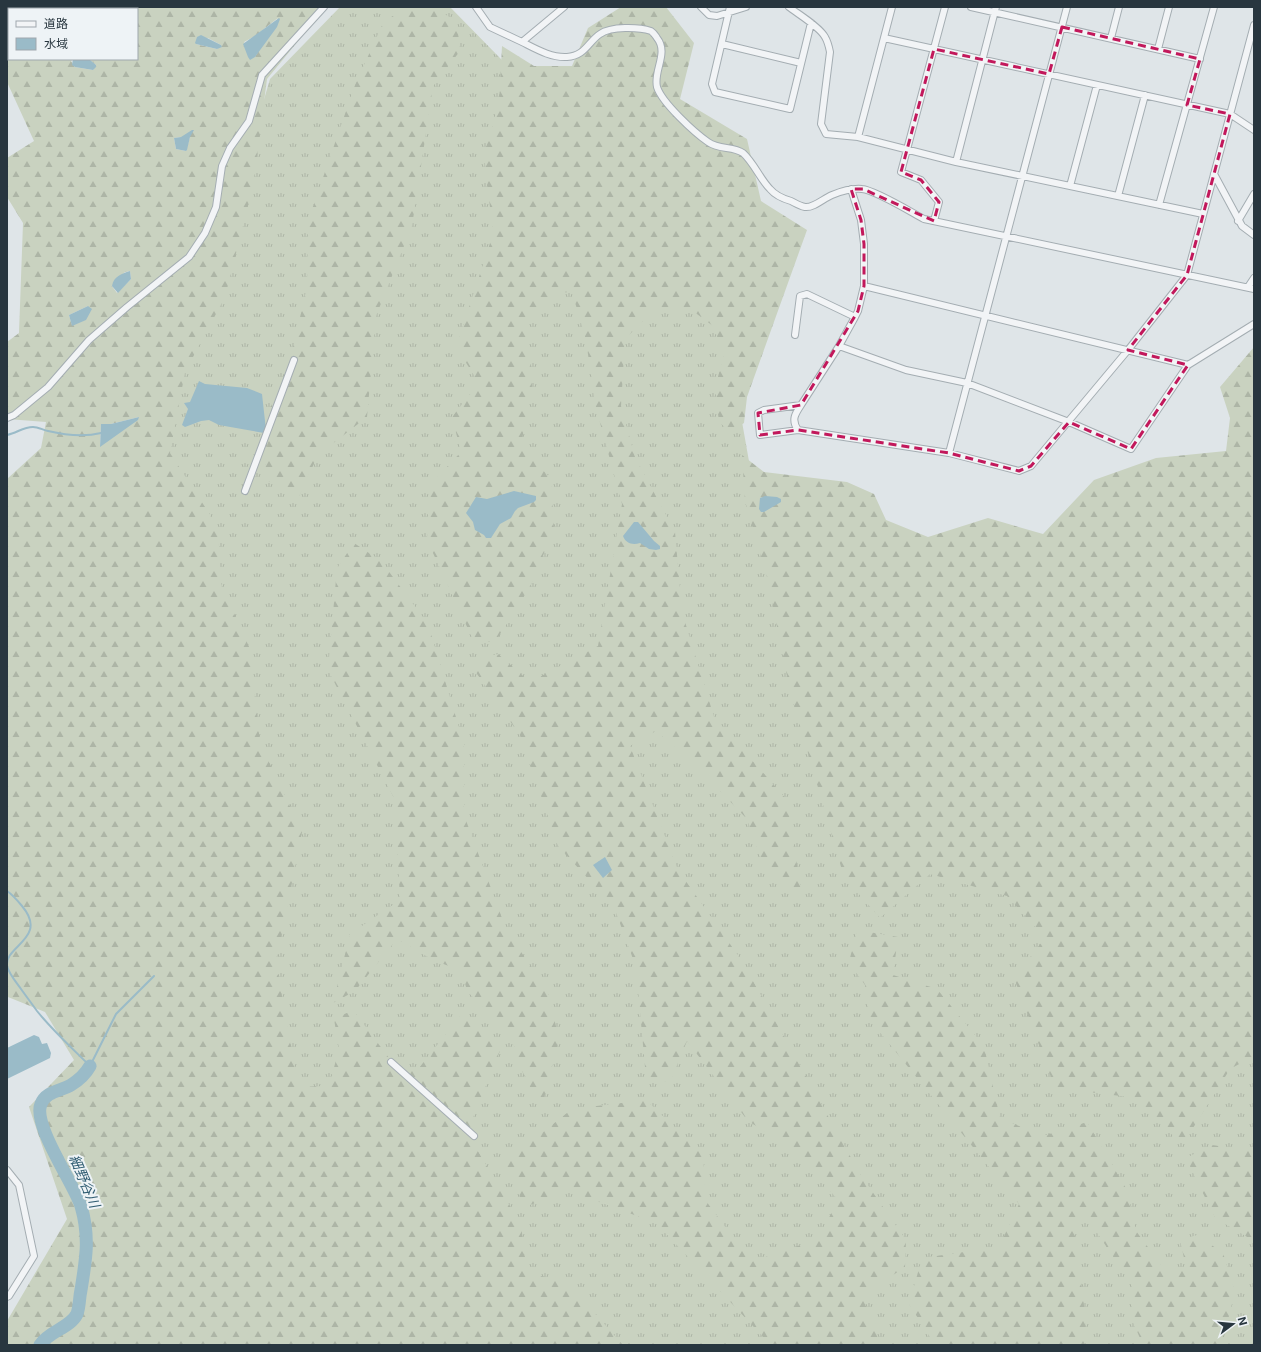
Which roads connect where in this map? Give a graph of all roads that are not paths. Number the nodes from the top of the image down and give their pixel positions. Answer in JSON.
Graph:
{"nodes":[{"id":1,"x":324,"y":7,"type":"edge"},
{"id":2,"x":476,"y":7,"type":"edge"},
{"id":3,"x":564,"y":7,"type":"edge"},
{"id":4,"x":701,"y":7,"type":"edge"},
{"id":5,"x":746,"y":7,"type":"edge"},
{"id":6,"x":789,"y":7,"type":"edge"},
{"id":7,"x":892,"y":7,"type":"edge"},
{"id":8,"x":945,"y":7,"type":"edge"},
{"id":9,"x":971,"y":7,"type":"edge"},
{"id":10,"x":1067,"y":7,"type":"edge"},
{"id":11,"x":1119,"y":7,"type":"edge"},
{"id":12,"x":1169,"y":7,"type":"edge"},
{"id":13,"x":1214,"y":7,"type":"edge"},
{"id":14,"x":730,"y":10,"type":"edge"},
{"id":15,"x":995,"y":10,"type":"edge"},
{"id":16,"x":811,"y":23,"type":"junction"},
{"id":17,"x":1254,"y":25,"type":"edge"},
{"id":18,"x":1062,"y":28,"type":"junction"},
{"id":19,"x":884,"y":38,"type":"junction"},
{"id":20,"x":1111,"y":38,"type":"junction"},
{"id":21,"x":522,"y":42,"type":"junction"},
{"id":22,"x":722,"y":44,"type":"junction"},
{"id":23,"x":934,"y":49,"type":"junction"},
{"id":24,"x":1158,"y":49,"type":"junction"},
{"id":25,"x":1200,"y":58,"type":"junction"},
{"id":26,"x":982,"y":60,"type":"junction"},
{"id":27,"x":801,"y":63,"type":"junction"},
{"id":28,"x":1049,"y":74,"type":"junction"},
{"id":29,"x":1097,"y":85,"type":"junction"},
{"id":30,"x":1145,"y":96,"type":"junction"},
{"id":31,"x":1187,"y":105,"type":"junction"},
{"id":32,"x":1230,"y":114,"type":"junction"},
{"id":33,"x":1254,"y":130,"type":"edge"},
{"id":34,"x":858,"y":137,"type":"junction"},
{"id":35,"x":907,"y":150,"type":"junction"},
{"id":36,"x":956,"y":162,"type":"junction"},
{"id":37,"x":1214,"y":174,"type":"junction"},
{"id":38,"x":1022,"y":176,"type":"junction"},
{"id":39,"x":1070,"y":186,"type":"junction"},
{"id":40,"x":850,"y":189,"type":"junction"},
{"id":41,"x":1254,"y":194,"type":"edge"},
{"id":42,"x":1118,"y":196,"type":"junction"},
{"id":43,"x":1159,"y":205,"type":"junction"},
{"id":44,"x":1203,"y":214,"type":"junction"},
{"id":45,"x":934,"y":221,"type":"junction"},
{"id":46,"x":1238,"y":221,"type":"junction"},
{"id":47,"x":1254,"y":235,"type":"edge"},
{"id":48,"x":1006,"y":237,"type":"junction"},
{"id":49,"x":1186,"y":274,"type":"junction"},
{"id":50,"x":1254,"y":278,"type":"edge"},
{"id":51,"x":864,"y":286,"type":"junction"},
{"id":52,"x":1251,"y":288,"type":"edge"},
{"id":53,"x":985,"y":315,"type":"junction"},
{"id":54,"x":855,"y":317,"type":"junction"},
{"id":55,"x":1254,"y":324,"type":"edge"},
{"id":56,"x":795,"y":335,"type":"dead end"},
{"id":57,"x":840,"y":346,"type":"junction"},
{"id":58,"x":1128,"y":350,"type":"junction"},
{"id":59,"x":294,"y":360,"type":"dead end"},
{"id":60,"x":1188,"y":365,"type":"junction"},
{"id":61,"x":967,"y":383,"type":"junction"},
{"id":62,"x":801,"y":405,"type":"junction"},
{"id":63,"x":7,"y":418,"type":"edge"},
{"id":64,"x":1069,"y":422,"type":"junction"},
{"id":65,"x":798,"y":430,"type":"junction"},
{"id":66,"x":949,"y":453,"type":"junction"},
{"id":67,"x":245,"y":491,"type":"dead end"},
{"id":68,"x":391,"y":1062,"type":"dead end"},
{"id":69,"x":474,"y":1136,"type":"dead end"},
{"id":70,"x":7,"y":1170,"type":"edge"},
{"id":71,"x":7,"y":1297,"type":"edge"}],
"edges":[{"from":1,"to":63,"type":"street"},
{"from":2,"to":21,"type":"street"},
{"from":3,"to":21,"type":"street"},
{"from":4,"to":14,"type":"street"},
{"from":5,"to":14,"type":"street"},
{"from":6,"to":16,"type":"street"},
{"from":7,"to":19,"type":"street"},
{"from":8,"to":23,"type":"street"},
{"from":9,"to":15,"type":"street"},
{"from":10,"to":18,"type":"street"},
{"from":11,"to":20,"type":"street"},
{"from":12,"to":24,"type":"street"},
{"from":13,"to":25,"type":"street"},
{"from":14,"to":22,"type":"street"},
{"from":15,"to":18,"type":"street"},
{"from":15,"to":26,"type":"street"},
{"from":16,"to":27,"type":"street"},
{"from":16,"to":34,"type":"street"},
{"from":17,"to":32,"type":"street"},
{"from":18,"to":20,"type":"street"},
{"from":18,"to":28,"type":"street"},
{"from":19,"to":23,"type":"street"},
{"from":19,"to":34,"type":"street"},
{"from":20,"to":24,"type":"street"},
{"from":21,"to":40,"type":"street"},
{"from":22,"to":27,"type":"street"},
{"from":22,"to":27,"type":"street"},
{"from":23,"to":26,"type":"street"},
{"from":23,"to":35,"type":"street"},
{"from":24,"to":25,"type":"street"},
{"from":25,"to":31,"type":"street"},
{"from":26,"to":28,"type":"street"},
{"from":26,"to":36,"type":"street"},
{"from":28,"to":29,"type":"street"},
{"from":28,"to":38,"type":"street"},
{"from":29,"to":30,"type":"street"},
{"from":29,"to":39,"type":"street"},
{"from":30,"to":31,"type":"street"},
{"from":30,"to":42,"type":"street"},
{"from":31,"to":32,"type":"street"},
{"from":31,"to":43,"type":"street"},
{"from":32,"to":33,"type":"street"},
{"from":32,"to":37,"type":"street"},
{"from":34,"to":35,"type":"street"},
{"from":35,"to":36,"type":"street"},
{"from":35,"to":45,"type":"street"},
{"from":36,"to":38,"type":"street"},
{"from":37,"to":44,"type":"street"},
{"from":37,"to":46,"type":"street"},
{"from":38,"to":39,"type":"street"},
{"from":38,"to":48,"type":"street"},
{"from":39,"to":42,"type":"street"},
{"from":40,"to":45,"type":"street"},
{"from":40,"to":51,"type":"street"},
{"from":41,"to":46,"type":"street"},
{"from":42,"to":43,"type":"street"},
{"from":43,"to":44,"type":"street"},
{"from":44,"to":49,"type":"street"},
{"from":45,"to":48,"type":"street"},
{"from":46,"to":47,"type":"street"},
{"from":48,"to":49,"type":"street"},
{"from":48,"to":53,"type":"street"},
{"from":49,"to":52,"type":"street"},
{"from":49,"to":58,"type":"street"},
{"from":50,"to":52,"type":"street"},
{"from":51,"to":53,"type":"street"},
{"from":51,"to":54,"type":"street"},
{"from":53,"to":58,"type":"street"},
{"from":53,"to":61,"type":"street"},
{"from":54,"to":56,"type":"street"},
{"from":54,"to":57,"type":"street"},
{"from":55,"to":60,"type":"street"},
{"from":57,"to":61,"type":"street"},
{"from":57,"to":62,"type":"street"},
{"from":58,"to":60,"type":"street"},
{"from":58,"to":64,"type":"street"},
{"from":59,"to":67,"type":"street"},
{"from":60,"to":64,"type":"street"},
{"from":61,"to":64,"type":"street"},
{"from":61,"to":66,"type":"street"},
{"from":62,"to":65,"type":"street"},
{"from":62,"to":65,"type":"street"},
{"from":64,"to":66,"type":"street"},
{"from":65,"to":66,"type":"street"},
{"from":68,"to":69,"type":"street"},
{"from":70,"to":71,"type":"street"}]}
